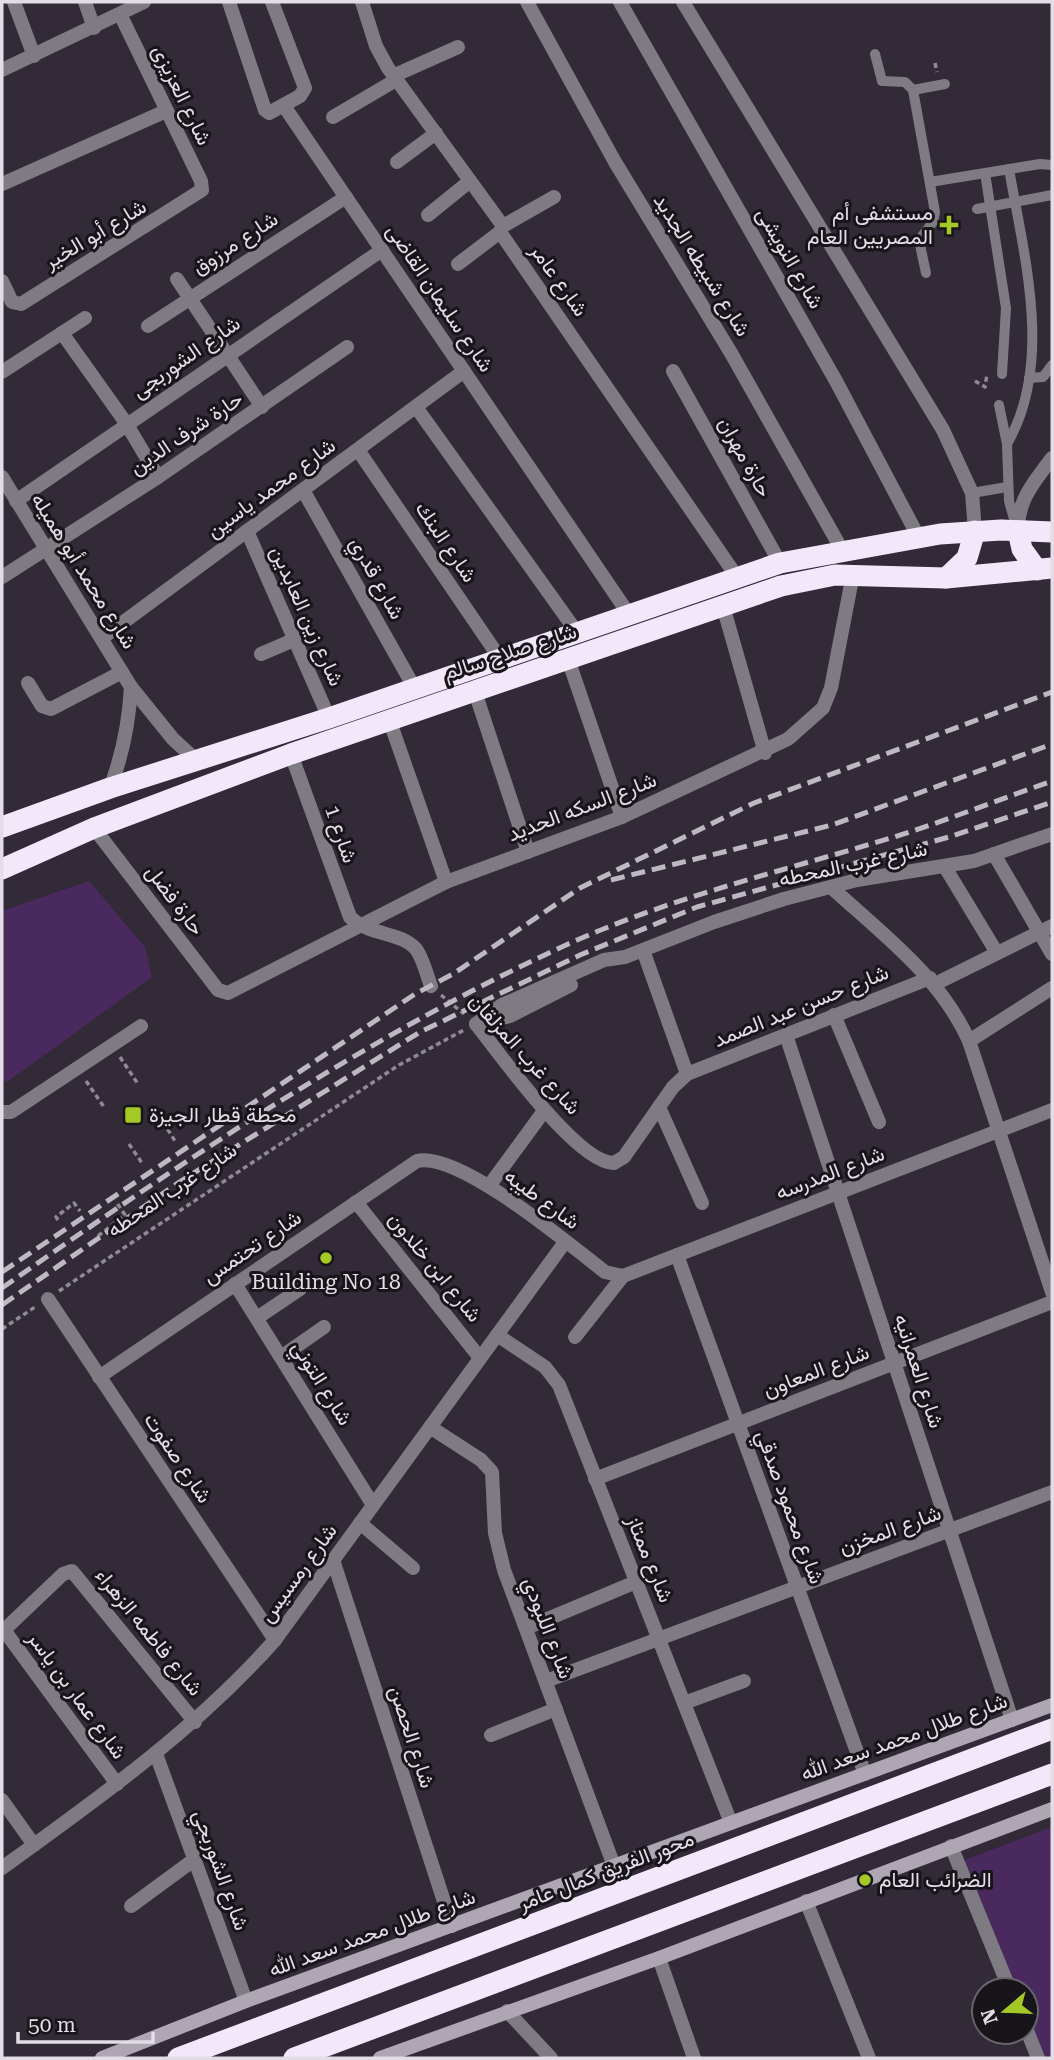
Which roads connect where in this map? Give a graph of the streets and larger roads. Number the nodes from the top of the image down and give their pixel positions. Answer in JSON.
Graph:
{"nodes":[{"id":1,"x":14,"y":2,"type":"edge"},
{"id":2,"x":85,"y":2,"type":"edge"},
{"id":3,"x":144,"y":2,"type":"edge"},
{"id":4,"x":229,"y":2,"type":"edge"},
{"id":5,"x":272,"y":2,"type":"edge"},
{"id":6,"x":362,"y":2,"type":"edge"},
{"id":7,"x":527,"y":2,"type":"edge"},
{"id":8,"x":620,"y":2,"type":"edge"},
{"id":9,"x":683,"y":2,"type":"edge"},
{"id":10,"x":120,"y":14,"type":"junction"},
{"id":11,"x":94,"y":28,"type":"junction"},
{"id":12,"x":458,"y":47,"type":"dead end"},
{"id":13,"x":34,"y":56,"type":"junction"},
{"id":14,"x":2,"y":70,"type":"edge"},
{"id":15,"x":395,"y":78,"type":"junction"},
{"id":16,"x":284,"y":106,"type":"junction"},
{"id":17,"x":166,"y":111,"type":"junction"},
{"id":18,"x":332,"y":117,"type":"dead end"},
{"id":19,"x":436,"y":133,"type":"junction"},
{"id":20,"x":397,"y":162,"type":"dead end"},
{"id":21,"x":470,"y":181,"type":"junction"},
{"id":22,"x":2,"y":184,"type":"edge"},
{"id":23,"x":200,"y":194,"type":"joint"},
{"id":24,"x":346,"y":197,"type":"junction"},
{"id":25,"x":554,"y":197,"type":"dead end"},
{"id":26,"x":428,"y":215,"type":"dead end"},
{"id":27,"x":501,"y":229,"type":"junction"},
{"id":28,"x":382,"y":250,"type":"junction"},
{"id":29,"x":458,"y":264,"type":"dead end"},
{"id":30,"x":177,"y":279,"type":"dead end"},
{"id":31,"x":2,"y":281,"type":"edge"},
{"id":32,"x":190,"y":297,"type":"junction"},
{"id":33,"x":85,"y":318,"type":"dead end"},
{"id":34,"x":148,"y":326,"type":"dead end"},
{"id":35,"x":62,"y":332,"type":"junction"},
{"id":36,"x":347,"y":348,"type":"dead end"},
{"id":37,"x":227,"y":354,"type":"junction"},
{"id":38,"x":464,"y":371,"type":"junction"},
{"id":39,"x":673,"y":371,"type":"dead end"},
{"id":40,"x":2,"y":372,"type":"edge"},
{"id":41,"x":262,"y":407,"type":"junction"},
{"id":42,"x":416,"y":407,"type":"junction"},
{"id":43,"x":127,"y":423,"type":"junction"},
{"id":44,"x":358,"y":450,"type":"junction"},
{"id":45,"x":1052,"y":458,"type":"edge"},
{"id":46,"x":2,"y":477,"type":"edge"},
{"id":47,"x":158,"y":477,"type":"junction"},
{"id":48,"x":303,"y":490,"type":"junction"},
{"id":49,"x":16,"y":501,"type":"junction"},
{"id":50,"x":247,"y":531,"type":"junction"},
{"id":51,"x":975,"y":531,"type":"junction"},
{"id":52,"x":1018,"y":531,"type":"junction"},
{"id":53,"x":1052,"y":532,"type":"edge"},
{"id":54,"x":919,"y":538,"type":"junction"},
{"id":55,"x":47,"y":550,"type":"junction"},
{"id":56,"x":842,"y":550,"type":"junction"},
{"id":57,"x":780,"y":564,"type":"junction"},
{"id":58,"x":1045,"y":569,"type":"edge"},
{"id":59,"x":853,"y":574,"type":"junction"},
{"id":60,"x":737,"y":577,"type":"junction"},
{"id":61,"x":2,"y":578,"type":"edge"},
{"id":62,"x":946,"y":578,"type":"junction"},
{"id":63,"x":723,"y":606,"type":"junction"},
{"id":64,"x":628,"y":613,"type":"junction"},
{"id":65,"x":576,"y":631,"type":"junction"},
{"id":66,"x":102,"y":638,"type":"junction"},
{"id":67,"x":296,"y":639,"type":"junction"},
{"id":68,"x":261,"y":654,"type":"dead end"},
{"id":69,"x":499,"y":657,"type":"junction"},
{"id":70,"x":568,"y":659,"type":"junction"},
{"id":71,"x":122,"y":672,"type":"junction"},
{"id":72,"x":28,"y":682,"type":"dead end"},
{"id":73,"x":131,"y":687,"type":"junction"},
{"id":74,"x":414,"y":687,"type":"junction"},
{"id":75,"x":474,"y":689,"type":"junction"},
{"id":76,"x":329,"y":718,"type":"junction"},
{"id":77,"x":389,"y":719,"type":"junction"},
{"id":78,"x":765,"y":752,"type":"junction"},
{"id":79,"x":291,"y":754,"type":"junction"},
{"id":80,"x":197,"y":761,"type":"junction"},
{"id":81,"x":110,"y":788,"type":"junction"},
{"id":82,"x":622,"y":817,"type":"junction"},
{"id":83,"x":2,"y":827,"type":"edge"},
{"id":84,"x":94,"y":828,"type":"junction"},
{"id":85,"x":1052,"y":834,"type":"edge"},
{"id":86,"x":528,"y":852,"type":"junction"},
{"id":87,"x":994,"y":854,"type":"junction"},
{"id":88,"x":945,"y":867,"type":"junction"},
{"id":89,"x":2,"y":869,"type":"edge"},
{"id":90,"x":446,"y":881,"type":"junction"},
{"id":91,"x":831,"y":887,"type":"junction"},
{"id":92,"x":357,"y":925,"type":"junction"},
{"id":93,"x":1046,"y":929,"type":"edge"},
{"id":94,"x":643,"y":950,"type":"junction"},
{"id":95,"x":997,"y":953,"type":"junction"},
{"id":96,"x":1052,"y":954,"type":"edge"},
{"id":97,"x":932,"y":981,"type":"junction"},
{"id":98,"x":431,"y":986,"type":"road end"},
{"id":99,"x":1052,"y":988,"type":"edge"},
{"id":100,"x":225,"y":993,"type":"joint"},
{"id":101,"x":834,"y":1016,"type":"junction"},
{"id":102,"x":476,"y":1024,"type":"joint"},
{"id":103,"x":141,"y":1026,"type":"dead end"},
{"id":104,"x":786,"y":1035,"type":"junction"},
{"id":105,"x":969,"y":1041,"type":"junction"},
{"id":106,"x":687,"y":1074,"type":"junction"},
{"id":107,"x":659,"y":1107,"type":"junction"},
{"id":108,"x":1052,"y":1110,"type":"edge"},
{"id":109,"x":544,"y":1111,"type":"junction"},
{"id":110,"x":2,"y":1112,"type":"edge"},
{"id":111,"x":879,"y":1122,"type":"dead end"},
{"id":112,"x":999,"y":1131,"type":"junction"},
{"id":113,"x":432,"y":1160,"type":"joint"},
{"id":114,"x":489,"y":1185,"type":"junction"},
{"id":115,"x":838,"y":1193,"type":"junction"},
{"id":116,"x":356,"y":1202,"type":"junction"},
{"id":117,"x":702,"y":1203,"type":"dead end"},
{"id":118,"x":565,"y":1242,"type":"junction"},
{"id":119,"x":677,"y":1255,"type":"junction"},
{"id":120,"x":623,"y":1276,"type":"junction"},
{"id":121,"x":235,"y":1284,"type":"junction"},
{"id":122,"x":300,"y":1289,"type":"dead end"},
{"id":123,"x":1052,"y":1292,"type":"edge"},
{"id":124,"x":48,"y":1298,"type":"road end"},
{"id":125,"x":1052,"y":1302,"type":"edge"},
{"id":126,"x":257,"y":1318,"type":"junction"},
{"id":127,"x":324,"y":1327,"type":"dead end"},
{"id":128,"x":497,"y":1335,"type":"junction"},
{"id":129,"x":575,"y":1337,"type":"dead end"},
{"id":130,"x":281,"y":1357,"type":"junction"},
{"id":131,"x":480,"y":1358,"type":"junction"},
{"id":132,"x":894,"y":1363,"type":"junction"},
{"id":133,"x":99,"y":1377,"type":"junction"},
{"id":134,"x":738,"y":1424,"type":"junction"},
{"id":135,"x":430,"y":1427,"type":"junction"},
{"id":136,"x":595,"y":1479,"type":"junction"},
{"id":137,"x":1052,"y":1492,"type":"edge"},
{"id":138,"x":373,"y":1505,"type":"junction"},
{"id":139,"x":360,"y":1522,"type":"junction"},
{"id":140,"x":949,"y":1530,"type":"junction"},
{"id":141,"x":332,"y":1560,"type":"junction"},
{"id":142,"x":413,"y":1568,"type":"dead end"},
{"id":143,"x":636,"y":1583,"type":"junction"},
{"id":144,"x":797,"y":1587,"type":"junction"},
{"id":145,"x":526,"y":1628,"type":"junction"},
{"id":146,"x":3,"y":1631,"type":"edge"},
{"id":147,"x":659,"y":1639,"type":"junction"},
{"id":148,"x":275,"y":1640,"type":"junction"},
{"id":149,"x":546,"y":1681,"type":"junction"},
{"id":150,"x":744,"y":1681,"type":"dead end"},
{"id":151,"x":684,"y":1703,"type":"junction"},
{"id":152,"x":1052,"y":1705,"type":"edge"},
{"id":153,"x":556,"y":1709,"type":"junction"},
{"id":154,"x":1012,"y":1720,"type":"junction"},
{"id":155,"x":195,"y":1722,"type":"junction"},
{"id":156,"x":1052,"y":1729,"type":"edge"},
{"id":157,"x":491,"y":1735,"type":"dead end"},
{"id":158,"x":156,"y":1754,"type":"junction"},
{"id":159,"x":864,"y":1774,"type":"junction"},
{"id":160,"x":1052,"y":1774,"type":"edge"},
{"id":161,"x":117,"y":1784,"type":"junction"},
{"id":162,"x":2,"y":1800,"type":"edge"},
{"id":163,"x":1052,"y":1809,"type":"edge"},
{"id":164,"x":731,"y":1823,"type":"junction"},
{"id":165,"x":34,"y":1844,"type":"junction"},
{"id":166,"x":951,"y":1846,"type":"junction"},
{"id":167,"x":195,"y":1859,"type":"junction"},
{"id":168,"x":614,"y":1866,"type":"junction"},
{"id":169,"x":2,"y":1868,"type":"edge"},
{"id":170,"x":806,"y":1901,"type":"junction"},
{"id":171,"x":131,"y":1906,"type":"dead end"},
{"id":172,"x":452,"y":1926,"type":"junction"},
{"id":173,"x":659,"y":1958,"type":"junction"},
{"id":174,"x":1004,"y":1976,"type":"edge"},
{"id":175,"x":246,"y":2001,"type":"junction"},
{"id":176,"x":507,"y":2011,"type":"junction"},
{"id":177,"x":102,"y":2058,"type":"edge"},
{"id":178,"x":178,"y":2058,"type":"edge"},
{"id":179,"x":294,"y":2058,"type":"edge"},
{"id":180,"x":380,"y":2058,"type":"edge"},
{"id":181,"x":551,"y":2058,"type":"edge"},
{"id":182,"x":694,"y":2058,"type":"edge"},
{"id":183,"x":869,"y":2058,"type":"edge"}],
"edges":[{"from":1,"to":13,"type":"street"},
{"from":2,"to":11,"type":"street"},
{"from":3,"to":10,"type":"street"},
{"from":4,"to":16,"type":"street"},
{"from":5,"to":16,"type":"street"},
{"from":6,"to":15,"type":"street","name":"شارع عامر"},
{"from":7,"to":56,"type":"street","name":"شارع شبيطه الجديد"},
{"from":8,"to":54,"type":"street","name":"شارع النويشى"},
{"from":9,"to":51,"type":"street"},
{"from":10,"to":11,"type":"street"},
{"from":10,"to":17,"type":"street","name":"شارع العزيزى"},
{"from":11,"to":13,"type":"street"},
{"from":12,"to":15,"type":"street"},
{"from":13,"to":14,"type":"street"},
{"from":15,"to":18,"type":"street"},
{"from":15,"to":19,"type":"street","name":"شارع عامر"},
{"from":16,"to":24,"type":"street","name":"شارع سليمان القاضى"},
{"from":17,"to":22,"type":"street"},
{"from":17,"to":23,"type":"street","name":"شارع العزيزى"},
{"from":19,"to":20,"type":"street"},
{"from":19,"to":21,"type":"street","name":"شارع عامر"},
{"from":21,"to":26,"type":"street"},
{"from":21,"to":27,"type":"street","name":"شارع عامر"},
{"from":23,"to":31,"type":"street","name":"شارع أبو الخير"},
{"from":24,"to":28,"type":"street","name":"شارع سليمان القاضى"},
{"from":24,"to":32,"type":"street","name":"شارع مرزوق"},
{"from":25,"to":27,"type":"street"},
{"from":27,"to":29,"type":"street"},
{"from":27,"to":60,"type":"street","name":"شارع عامر"},
{"from":28,"to":37,"type":"street","name":"شارع الشوربجى"},
{"from":28,"to":38,"type":"street","name":"شارع سليمان القاضى"},
{"from":30,"to":32,"type":"street"},
{"from":32,"to":34,"type":"street","name":"شارع مرزوق"},
{"from":32,"to":37,"type":"street"},
{"from":33,"to":35,"type":"street"},
{"from":35,"to":40,"type":"street"},
{"from":35,"to":43,"type":"street"},
{"from":36,"to":41,"type":"street","name":"حارة شرف الدين"},
{"from":37,"to":41,"type":"street"},
{"from":37,"to":43,"type":"street","name":"شارع الشوربجى"},
{"from":38,"to":42,"type":"street","name":"شارع محمد ياسين"},
{"from":38,"to":64,"type":"street","name":"شارع سليمان القاضى"},
{"from":39,"to":57,"type":"street","name":"حارة مهران"},
{"from":41,"to":47,"type":"street","name":"حارة شرف الدين"},
{"from":42,"to":44,"type":"street","name":"شارع محمد ياسين"},
{"from":42,"to":65,"type":"street"},
{"from":43,"to":47,"type":"street"},
{"from":43,"to":49,"type":"street","name":"شارع الشوربجى"},
{"from":44,"to":48,"type":"street","name":"شارع محمد ياسين"},
{"from":44,"to":69,"type":"street","name":"شارع البنك"},
{"from":45,"to":52,"type":"street"},
{"from":46,"to":49,"type":"street","name":"شارع محمد أبو هميله"},
{"from":47,"to":55,"type":"street","name":"حارة شرف الدين"},
{"from":48,"to":50,"type":"street","name":"شارع محمد ياسين"},
{"from":48,"to":74,"type":"street","name":"شارع قدري"},
{"from":49,"to":55,"type":"street","name":"شارع محمد أبو هميله"},
{"from":50,"to":66,"type":"street","name":"شارع محمد ياسين"},
{"from":50,"to":67,"type":"street","name":"شارع زين العابدين"},
{"from":51,"to":52,"type":"highway","name":"شارع صلاح سالم"},
{"from":51,"to":54,"type":"highway","name":"شارع صلاح سالم"},
{"from":51,"to":62,"type":"highway"},
{"from":52,"to":53,"type":"highway","name":"شارع صلاح سالم"},
{"from":52,"to":58,"type":"highway"},
{"from":54,"to":56,"type":"highway","name":"شارع صلاح سالم"},
{"from":55,"to":61,"type":"street","name":"حارة شرف الدين"},
{"from":55,"to":66,"type":"street","name":"شارع محمد أبو هميله"},
{"from":56,"to":57,"type":"highway","name":"شارع صلاح سالم"},
{"from":57,"to":60,"type":"highway","name":"شارع صلاح سالم"},
{"from":58,"to":62,"type":"highway","name":"شارع صلاح سالم"},
{"from":59,"to":62,"type":"highway","name":"شارع صلاح سالم"},
{"from":59,"to":63,"type":"highway","name":"شارع صلاح سالم"},
{"from":59,"to":78,"type":"street","name":"شارع السكه الحديد"},
{"from":60,"to":64,"type":"highway","name":"شارع صلاح سالم"},
{"from":63,"to":70,"type":"highway","name":"شارع صلاح سالم"},
{"from":63,"to":78,"type":"street"},
{"from":64,"to":65,"type":"highway","name":"شارع صلاح سالم"},
{"from":65,"to":69,"type":"highway","name":"شارع صلاح سالم"},
{"from":66,"to":71,"type":"street","name":"شارع محمد أبو هميله"},
{"from":67,"to":68,"type":"street"},
{"from":67,"to":76,"type":"street","name":"شارع زين العابدين"},
{"from":69,"to":74,"type":"highway","name":"شارع صلاح سالم"},
{"from":70,"to":75,"type":"highway","name":"شارع صلاح سالم"},
{"from":70,"to":82,"type":"street"},
{"from":71,"to":72,"type":"street"},
{"from":71,"to":73,"type":"street","name":"شارع محمد أبو هميله"},
{"from":73,"to":80,"type":"street","name":"شارع محمد أبو هميله"},
{"from":73,"to":81,"type":"street"},
{"from":74,"to":76,"type":"highway","name":"شارع صلاح سالم"},
{"from":75,"to":77,"type":"highway","name":"شارع صلاح سالم"},
{"from":75,"to":86,"type":"street"},
{"from":76,"to":80,"type":"highway","name":"شارع صلاح سالم"},
{"from":77,"to":79,"type":"highway","name":"شارع صلاح سالم"},
{"from":77,"to":90,"type":"street"},
{"from":78,"to":82,"type":"street","name":"شارع السكه الحديد"},
{"from":79,"to":84,"type":"highway","name":"شارع صلاح سالم"},
{"from":79,"to":92,"type":"street","name":"شارع 1"},
{"from":80,"to":81,"type":"highway","name":"شارع صلاح سالم"},
{"from":81,"to":83,"type":"highway","name":"شارع صلاح سالم"},
{"from":82,"to":86,"type":"street","name":"شارع السكه الحديد"},
{"from":84,"to":89,"type":"highway","name":"شارع صلاح سالم"},
{"from":84,"to":100,"type":"street","name":"حارة فضل"},
{"from":85,"to":87,"type":"street","name":"شارع غرب المحطه"},
{"from":86,"to":90,"type":"street","name":"شارع السكه الحديد"},
{"from":87,"to":88,"type":"street","name":"شارع غرب المحطه"},
{"from":87,"to":93,"type":"street"},
{"from":88,"to":91,"type":"street","name":"شارع غرب المحطه"},
{"from":88,"to":95,"type":"street"},
{"from":90,"to":92,"type":"street","name":"شارع السكه الحديد"},
{"from":91,"to":94,"type":"street","name":"شارع غرب المحطه"},
{"from":91,"to":97,"type":"street"},
{"from":92,"to":98,"type":"street"},
{"from":92,"to":100,"type":"street","name":"شارع السكه الحديد"},
{"from":93,"to":95,"type":"street","name":"شارع حسن عبد الصمد"},
{"from":93,"to":96,"type":"street"},
{"from":94,"to":102,"type":"street","name":"شارع غرب المحطه"},
{"from":94,"to":106,"type":"street"},
{"from":95,"to":97,"type":"street","name":"شارع حسن عبد الصمد"},
{"from":97,"to":101,"type":"street","name":"شارع حسن عبد الصمد"},
{"from":97,"to":105,"type":"street"},
{"from":99,"to":105,"type":"street"},
{"from":101,"to":104,"type":"street","name":"شارع حسن عبد الصمد"},
{"from":101,"to":111,"type":"street"},
{"from":102,"to":109,"type":"street","name":"شارع غرب المزلقان"},
{"from":103,"to":110,"type":"street"},
{"from":104,"to":106,"type":"street","name":"شارع حسن عبد الصمد"},
{"from":104,"to":115,"type":"street","name":"شارع العمرانيه"},
{"from":105,"to":112,"type":"street"},
{"from":106,"to":107,"type":"street","name":"شارع غرب المزلقان"},
{"from":107,"to":109,"type":"street","name":"شارع غرب المزلقان"},
{"from":107,"to":117,"type":"street"},
{"from":108,"to":112,"type":"street","name":"شارع المدرسه"},
{"from":109,"to":114,"type":"street"},
{"from":112,"to":115,"type":"street","name":"شارع المدرسه"},
{"from":112,"to":123,"type":"street"},
{"from":113,"to":114,"type":"street","name":"شارع طيبه"},
{"from":113,"to":116,"type":"street","name":"شارع تحتمس"},
{"from":114,"to":118,"type":"street","name":"شارع طيبه"},
{"from":115,"to":119,"type":"street","name":"شارع المدرسه"},
{"from":115,"to":132,"type":"street","name":"شارع العمرانيه"},
{"from":116,"to":121,"type":"street","name":"شارع تحتمس"},
{"from":116,"to":131,"type":"street","name":"شارع ابن خلدون"},
{"from":118,"to":120,"type":"street","name":"شارع طيبه"},
{"from":118,"to":128,"type":"street","name":"شارع رمسيس"},
{"from":119,"to":120,"type":"street","name":"شارع المدرسه"},
{"from":119,"to":134,"type":"street","name":"شارع محمود صدقي"},
{"from":120,"to":129,"type":"street"},
{"from":121,"to":126,"type":"street","name":"شارع التوني"},
{"from":121,"to":133,"type":"street","name":"شارع تحتمس"},
{"from":122,"to":126,"type":"street"},
{"from":124,"to":133,"type":"street","name":"شارع صفوت"},
{"from":125,"to":132,"type":"street","name":"شارع المعاون"},
{"from":126,"to":130,"type":"street","name":"شارع التوني"},
{"from":127,"to":130,"type":"street"},
{"from":128,"to":131,"type":"street","name":"شارع رمسيس"},
{"from":128,"to":136,"type":"street","name":"شارع ممتاز"},
{"from":130,"to":138,"type":"street","name":"شارع التوني"},
{"from":131,"to":135,"type":"street","name":"شارع رمسيس"},
{"from":132,"to":134,"type":"street","name":"شارع المعاون"},
{"from":132,"to":140,"type":"street","name":"شارع العمرانيه"},
{"from":133,"to":148,"type":"street","name":"شارع صفوت"},
{"from":134,"to":136,"type":"street","name":"شارع المعاون"},
{"from":134,"to":144,"type":"street","name":"شارع محمود صدقي"},
{"from":135,"to":138,"type":"street","name":"شارع رمسيس"},
{"from":135,"to":145,"type":"street","name":"شارع اللبودي"},
{"from":136,"to":143,"type":"street","name":"شارع ممتاز"},
{"from":137,"to":140,"type":"street","name":"شارع المخزن"},
{"from":138,"to":139,"type":"street","name":"شارع رمسيس"},
{"from":139,"to":141,"type":"street","name":"شارع رمسيس"},
{"from":139,"to":142,"type":"street"},
{"from":140,"to":144,"type":"street","name":"شارع المخزن"},
{"from":140,"to":154,"type":"street","name":"شارع العمرانيه"},
{"from":141,"to":148,"type":"street","name":"شارع رمسيس"},
{"from":141,"to":172,"type":"street","name":"شارع الحصن"},
{"from":143,"to":145,"type":"street"},
{"from":143,"to":147,"type":"street","name":"شارع ممتاز"},
{"from":144,"to":147,"type":"street","name":"شارع المخزن"},
{"from":144,"to":159,"type":"street","name":"شارع محمود صدقي"},
{"from":145,"to":149,"type":"street","name":"شارع اللبودي"},
{"from":146,"to":155,"type":"street","name":"شارع فاطمه الزهراء"},
{"from":146,"to":161,"type":"street","name":"شارع عمار بن ياسر"},
{"from":147,"to":149,"type":"street","name":"شارع المخزن"},
{"from":147,"to":151,"type":"street","name":"شارع ممتاز"},
{"from":148,"to":155,"type":"street","name":"شارع رمسيس"},
{"from":149,"to":153,"type":"street","name":"شارع اللبودي"},
{"from":150,"to":151,"type":"street"},
{"from":151,"to":164,"type":"street","name":"شارع ممتاز"},
{"from":152,"to":154,"type":"main road","name":"شارع طلال محمد سعد الله"},
{"from":153,"to":157,"type":"street"},
{"from":153,"to":168,"type":"street","name":"شارع اللبودي"},
{"from":154,"to":159,"type":"main road","name":"شارع طلال محمد سعد الله"},
{"from":155,"to":158,"type":"street","name":"شارع رمسيس"},
{"from":156,"to":178,"type":"highway","name":"محور الفريق كمال عامر"},
{"from":158,"to":161,"type":"street","name":"شارع رمسيس"},
{"from":158,"to":167,"type":"street","name":"شارع الشوربجي"},
{"from":159,"to":164,"type":"main road","name":"شارع طلال محمد سعد الله"},
{"from":160,"to":179,"type":"highway"},
{"from":161,"to":165,"type":"street","name":"شارع رمسيس"},
{"from":162,"to":165,"type":"street"},
{"from":163,"to":166,"type":"main road"},
{"from":164,"to":168,"type":"main road","name":"شارع طلال محمد سعد الله"},
{"from":165,"to":169,"type":"street","name":"شارع رمسيس"},
{"from":166,"to":170,"type":"main road"},
{"from":166,"to":174,"type":"street"},
{"from":167,"to":171,"type":"street"},
{"from":167,"to":175,"type":"street","name":"شارع الشوربجي"},
{"from":168,"to":172,"type":"main road","name":"شارع طلال محمد سعد الله"},
{"from":170,"to":173,"type":"main road"},
{"from":170,"to":183,"type":"street"},
{"from":172,"to":175,"type":"main road","name":"شارع طلال محمد سعد الله"},
{"from":173,"to":176,"type":"main road"},
{"from":173,"to":182,"type":"street"},
{"from":175,"to":177,"type":"main road","name":"شارع طلال محمد سعد الله"},
{"from":176,"to":180,"type":"main road"},
{"from":176,"to":181,"type":"street"}]}
